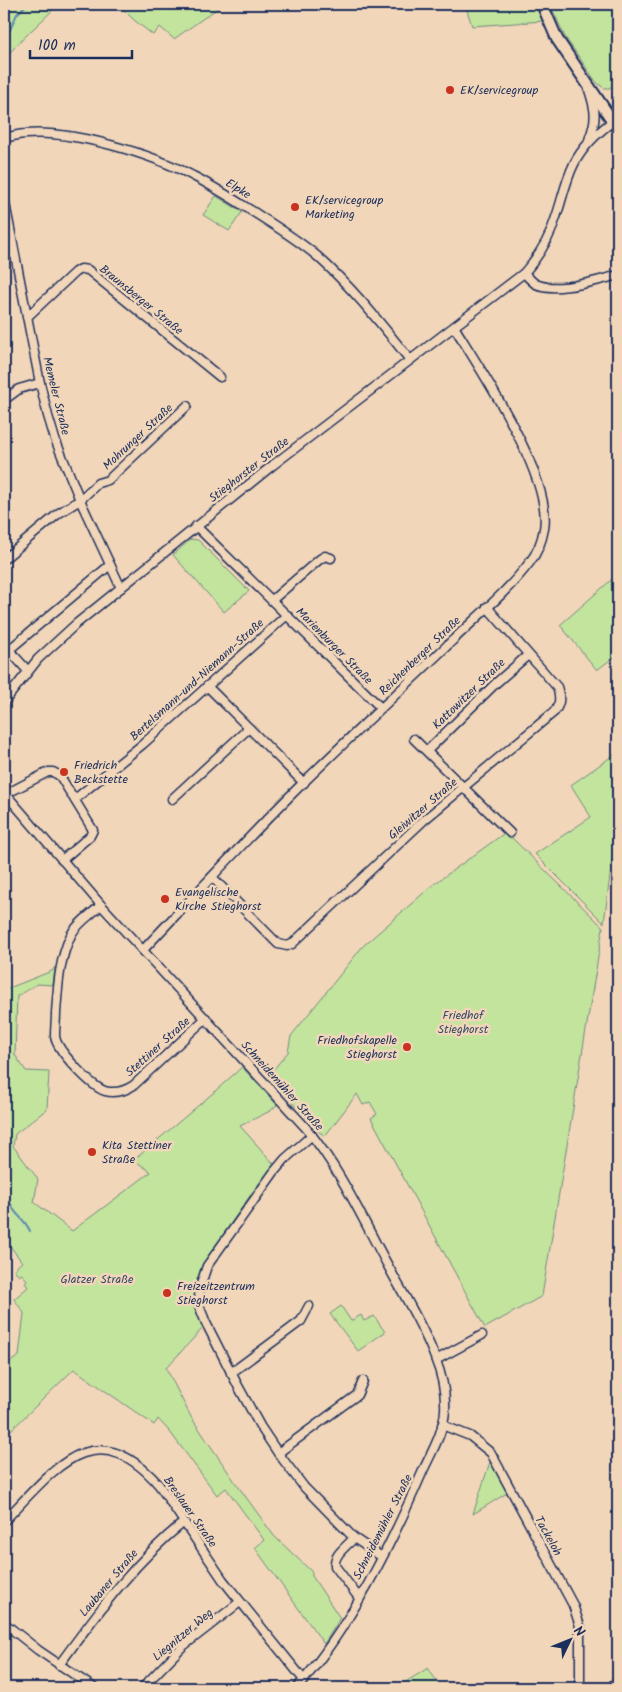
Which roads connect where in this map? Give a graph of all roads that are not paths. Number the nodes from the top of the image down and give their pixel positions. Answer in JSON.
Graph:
{"nodes":[{"id":1,"x":542,"y":4,"type":"edge"},
{"id":2,"x":588,"y":86,"type":"junction"},
{"id":3,"x":615,"y":125,"type":"edge"},
{"id":4,"x":4,"y":138,"type":"edge"},
{"id":5,"x":587,"y":145,"type":"junction"},
{"id":6,"x":4,"y":198,"type":"edge"},
{"id":7,"x":14,"y":253,"type":"junction"},
{"id":8,"x":4,"y":255,"type":"edge"},
{"id":9,"x":524,"y":273,"type":"junction"},
{"id":10,"x":618,"y":275,"type":"edge"},
{"id":11,"x":27,"y":317,"type":"junction"},
{"id":12,"x":455,"y":328,"type":"junction"},
{"id":13,"x":410,"y":360,"type":"junction"},
{"id":14,"x":220,"y":377,"type":"dead end"},
{"id":15,"x":40,"y":383,"type":"junction"},
{"id":16,"x":4,"y":400,"type":"edge"},
{"id":17,"x":187,"y":406,"type":"dead end"},
{"id":18,"x":80,"y":500,"type":"junction"},
{"id":19,"x":196,"y":526,"type":"junction"},
{"id":20,"x":331,"y":558,"type":"dead end"},
{"id":21,"x":4,"y":559,"type":"edge"},
{"id":22,"x":110,"y":566,"type":"junction"},
{"id":23,"x":121,"y":588,"type":"junction"},
{"id":24,"x":272,"y":600,"type":"junction"},
{"id":25,"x":487,"y":607,"type":"junction"},
{"id":26,"x":287,"y":615,"type":"junction"},
{"id":27,"x":6,"y":652,"type":"edge"},
{"id":28,"x":528,"y":655,"type":"junction"},
{"id":29,"x":28,"y":670,"type":"junction"},
{"id":30,"x":207,"y":686,"type":"junction"},
{"id":31,"x":4,"y":702,"type":"edge"},
{"id":32,"x":381,"y":708,"type":"junction"},
{"id":33,"x":249,"y":728,"type":"junction"},
{"id":34,"x":414,"y":739,"type":"dead end"},
{"id":35,"x":427,"y":751,"type":"junction"},
{"id":36,"x":304,"y":783,"type":"junction"},
{"id":37,"x":464,"y":788,"type":"junction"},
{"id":38,"x":5,"y":793,"type":"edge"},
{"id":39,"x":75,"y":799,"type":"junction"},
{"id":40,"x":172,"y":799,"type":"dead end"},
{"id":41,"x":510,"y":834,"type":"dead end"},
{"id":42,"x":62,"y":860,"type":"junction"},
{"id":43,"x":212,"y":877,"type":"junction"},
{"id":44,"x":101,"y":905,"type":"junction"},
{"id":45,"x":143,"y":950,"type":"junction"},
{"id":46,"x":206,"y":1018,"type":"junction"},
{"id":47,"x":312,"y":1135,"type":"junction"},
{"id":48,"x":309,"y":1306,"type":"dead end"},
{"id":49,"x":482,"y":1335,"type":"dead end"},
{"id":50,"x":436,"y":1360,"type":"junction"},
{"id":51,"x":231,"y":1373,"type":"junction"},
{"id":52,"x":363,"y":1381,"type":"dead end"},
{"id":53,"x":442,"y":1425,"type":"junction"},
{"id":54,"x":278,"y":1453,"type":"junction"},
{"id":55,"x":4,"y":1520,"type":"edge"},
{"id":56,"x":184,"y":1522,"type":"junction"},
{"id":57,"x":354,"y":1538,"type":"junction"},
{"id":58,"x":382,"y":1557,"type":"junction"},
{"id":59,"x":359,"y":1598,"type":"junction"},
{"id":60,"x":240,"y":1602,"type":"junction"},
{"id":61,"x":4,"y":1623,"type":"edge"},
{"id":62,"x":59,"y":1665,"type":"junction"},
{"id":63,"x":304,"y":1680,"type":"junction"},
{"id":64,"x":618,"y":1680,"type":"edge"},
{"id":65,"x":94,"y":1688,"type":"edge"},
{"id":66,"x":142,"y":1688,"type":"edge"},
{"id":67,"x":298,"y":1688,"type":"edge"},
{"id":68,"x":580,"y":1688,"type":"edge"},
{"id":69,"x":610,"y":1688,"type":"edge"}],
"edges":[{"from":1,"to":2,"type":"street"},
{"from":2,"to":3,"type":"street"},
{"from":2,"to":5,"type":"street","name":"Stieghorster Straße"},
{"from":3,"to":5,"type":"street","name":"Stieghorster Straße"},
{"from":4,"to":13,"type":"street","name":"Elpke"},
{"from":5,"to":9,"type":"street","name":"Stieghorster Straße"},
{"from":6,"to":7,"type":"street","name":"Memeler Straße"},
{"from":7,"to":8,"type":"street"},
{"from":7,"to":11,"type":"street","name":"Memeler Straße"},
{"from":9,"to":10,"type":"street"},
{"from":9,"to":12,"type":"street","name":"Stieghorster Straße"},
{"from":11,"to":14,"type":"street","name":"Braunsberger Straße"},
{"from":11,"to":15,"type":"street","name":"Memeler Straße"},
{"from":12,"to":13,"type":"street","name":"Stieghorster Straße"},
{"from":12,"to":25,"type":"street","name":"Reichenberger Straße"},
{"from":13,"to":19,"type":"street","name":"Stieghorster Straße"},
{"from":15,"to":16,"type":"street"},
{"from":15,"to":18,"type":"street","name":"Memeler Straße"},
{"from":17,"to":18,"type":"street","name":"Mohrunger Straße"},
{"from":18,"to":21,"type":"street","name":"Mohrunger Straße"},
{"from":18,"to":22,"type":"street","name":"Memeler Straße"},
{"from":19,"to":23,"type":"street","name":"Stieghorster Straße"},
{"from":19,"to":24,"type":"street","name":"Marienburger Straße"},
{"from":20,"to":24,"type":"street"},
{"from":22,"to":23,"type":"street","name":"Memeler Straße"},
{"from":22,"to":27,"type":"street"},
{"from":23,"to":29,"type":"street","name":"Stieghorster Straße"},
{"from":24,"to":26,"type":"street","name":"Marienburger Straße"},
{"from":25,"to":28,"type":"street","name":"Gleiwitzer Straße"},
{"from":25,"to":32,"type":"street","name":"Reichenberger Straße"},
{"from":26,"to":30,"type":"street","name":"Bertelsmann-und-Niemann-Straße"},
{"from":26,"to":32,"type":"street","name":"Marienburger Straße"},
{"from":27,"to":29,"type":"street"},
{"from":28,"to":35,"type":"street","name":"Kattowitzer Straße"},
{"from":28,"to":37,"type":"street","name":"Gleiwitzer Straße"},
{"from":29,"to":31,"type":"street","name":"Stieghorster Straße"},
{"from":30,"to":33,"type":"street"},
{"from":30,"to":39,"type":"street","name":"Bertelsmann-und-Niemann-Straße"},
{"from":32,"to":36,"type":"street","name":"Reichenberger Straße"},
{"from":33,"to":36,"type":"street"},
{"from":33,"to":40,"type":"street"},
{"from":34,"to":35,"type":"street"},
{"from":35,"to":37,"type":"street"},
{"from":36,"to":43,"type":"street","name":"Reichenberger Straße"},
{"from":37,"to":41,"type":"street"},
{"from":37,"to":43,"type":"street","name":"Gleiwitzer Straße"},
{"from":38,"to":39,"type":"street","name":"Schneidemühler Straße"},
{"from":38,"to":42,"type":"street","name":"Schneidemühler Straße"},
{"from":39,"to":42,"type":"street","name":"Schneidemühler Straße"},
{"from":42,"to":44,"type":"street","name":"Schneidemühler Straße"},
{"from":43,"to":45,"type":"street","name":"Reichenberger Straße"},
{"from":44,"to":45,"type":"street","name":"Schneidemühler Straße"},
{"from":44,"to":46,"type":"street","name":"Stettiner Straße"},
{"from":45,"to":46,"type":"street","name":"Schneidemühler Straße"},
{"from":46,"to":47,"type":"street","name":"Schneidemühler Straße"},
{"from":47,"to":50,"type":"street","name":"Schneidemühler Straße"},
{"from":47,"to":51,"type":"street"},
{"from":48,"to":51,"type":"street"},
{"from":49,"to":50,"type":"street"},
{"from":50,"to":53,"type":"street","name":"Schneidemühler Straße"},
{"from":51,"to":54,"type":"street"},
{"from":52,"to":54,"type":"street"},
{"from":53,"to":58,"type":"street","name":"Schneidemühler Straße"},
{"from":53,"to":68,"type":"street","name":"Tackeloh"},
{"from":54,"to":57,"type":"street"},
{"from":55,"to":56,"type":"street","name":"Breslauer Straße"},
{"from":56,"to":60,"type":"street","name":"Breslauer Straße"},
{"from":56,"to":62,"type":"street","name":"Laubaner Straße"},
{"from":57,"to":58,"type":"street"},
{"from":57,"to":59,"type":"street"},
{"from":58,"to":59,"type":"street","name":"Schneidemühler Straße"},
{"from":59,"to":63,"type":"street","name":"Schneidemühler Straße"},
{"from":60,"to":63,"type":"street","name":"Breslauer Straße"},
{"from":60,"to":66,"type":"street","name":"Liegnitzer Weg"},
{"from":61,"to":62,"type":"street"},
{"from":62,"to":65,"type":"street"},
{"from":63,"to":67,"type":"street","name":"Schneidemühler Straße"},
{"from":64,"to":69,"type":"street"}]}
